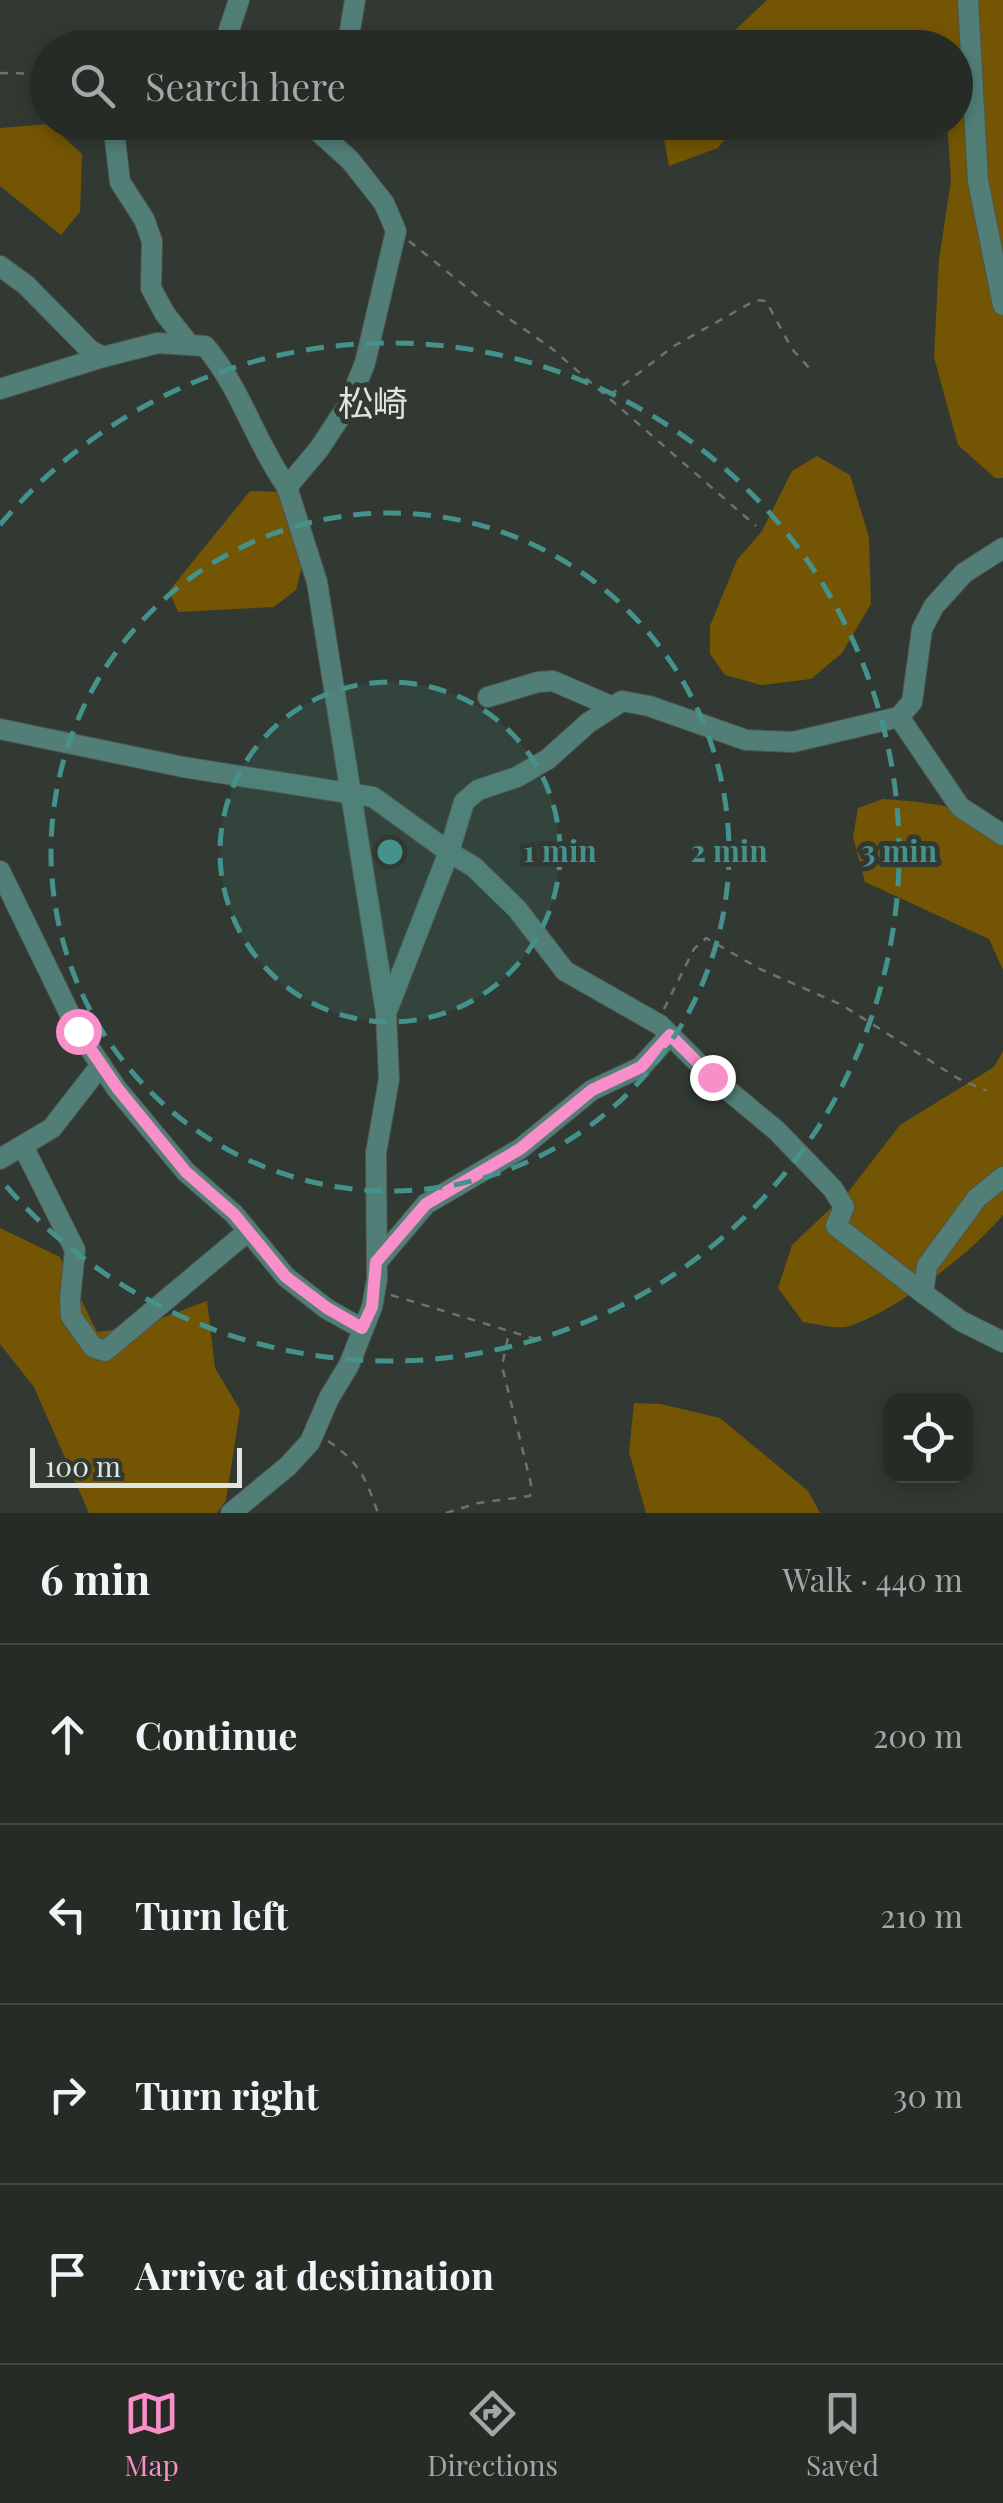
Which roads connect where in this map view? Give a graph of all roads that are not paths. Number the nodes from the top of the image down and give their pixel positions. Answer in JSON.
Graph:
{"nodes":[{"id":1,"x":239,"y":0,"type":"edge"},
{"id":2,"x":355,"y":0,"type":"edge"},
{"id":3,"x":968,"y":0,"type":"edge"},
{"id":4,"x":230,"y":30,"type":"edge"},
{"id":5,"x":350,"y":30,"type":"edge"},
{"id":6,"x":970,"y":30,"type":"edge"},
{"id":7,"x":973,"y":90,"type":"edge"},
{"id":8,"x":115,"y":140,"type":"edge"},
{"id":9,"x":330,"y":140,"type":"edge"},
{"id":10,"x":0,"y":266,"type":"edge"},
{"id":11,"x":1003,"y":305,"type":"edge"},
{"id":12,"x":188,"y":343,"type":"junction"},
{"id":13,"x":103,"y":357,"type":"junction"},
{"id":14,"x":0,"y":389,"type":"edge"},
{"id":15,"x":287,"y":487,"type":"junction"},
{"id":16,"x":1003,"y":548,"type":"edge"},
{"id":17,"x":488,"y":696,"type":"dead end"},
{"id":18,"x":613,"y":707,"type":"junction"},
{"id":19,"x":899,"y":718,"type":"junction"},
{"id":20,"x":0,"y":729,"type":"edge"},
{"id":21,"x":350,"y":792,"type":"junction"},
{"id":22,"x":1003,"y":835,"type":"edge"},
{"id":23,"x":449,"y":852,"type":"junction"},
{"id":24,"x":0,"y":871,"type":"edge"},
{"id":25,"x":386,"y":1013,"type":"junction"},
{"id":26,"x":663,"y":1029,"type":"junction"},
{"id":27,"x":101,"y":1065,"type":"junction"},
{"id":28,"x":23,"y":1146,"type":"junction"},
{"id":29,"x":0,"y":1158,"type":"edge"},
{"id":30,"x":1003,"y":1177,"type":"edge"},
{"id":31,"x":247,"y":1232,"type":"junction"},
{"id":32,"x":376,"y":1262,"type":"junction"},
{"id":33,"x":922,"y":1292,"type":"junction"},
{"id":34,"x":362,"y":1328,"type":"junction"},
{"id":35,"x":1003,"y":1342,"type":"edge"},
{"id":36,"x":231,"y":1513,"type":"edge"}],
"edges":[{"from":1,"to":4,"type":"street"},
{"from":2,"to":5,"type":"street"},
{"from":3,"to":6,"type":"street"},
{"from":7,"to":11,"type":"street"},
{"from":8,"to":12,"type":"street"},
{"from":9,"to":15,"type":"street"},
{"from":10,"to":13,"type":"street"},
{"from":12,"to":13,"type":"street"},
{"from":12,"to":15,"type":"street"},
{"from":13,"to":14,"type":"street"},
{"from":15,"to":21,"type":"street"},
{"from":16,"to":19,"type":"street"},
{"from":17,"to":18,"type":"street"},
{"from":18,"to":19,"type":"street"},
{"from":18,"to":23,"type":"street"},
{"from":19,"to":22,"type":"street"},
{"from":20,"to":21,"type":"street"},
{"from":21,"to":23,"type":"street"},
{"from":21,"to":25,"type":"street"},
{"from":23,"to":25,"type":"street"},
{"from":23,"to":26,"type":"street"},
{"from":24,"to":27,"type":"street"},
{"from":25,"to":32,"type":"street"},
{"from":26,"to":32,"type":"street"},
{"from":26,"to":33,"type":"street"},
{"from":27,"to":28,"type":"street"},
{"from":27,"to":31,"type":"street"},
{"from":28,"to":29,"type":"street"},
{"from":28,"to":31,"type":"street"},
{"from":30,"to":33,"type":"street"},
{"from":31,"to":34,"type":"street"},
{"from":32,"to":34,"type":"street"},
{"from":33,"to":35,"type":"street"},
{"from":34,"to":36,"type":"street"}]}
